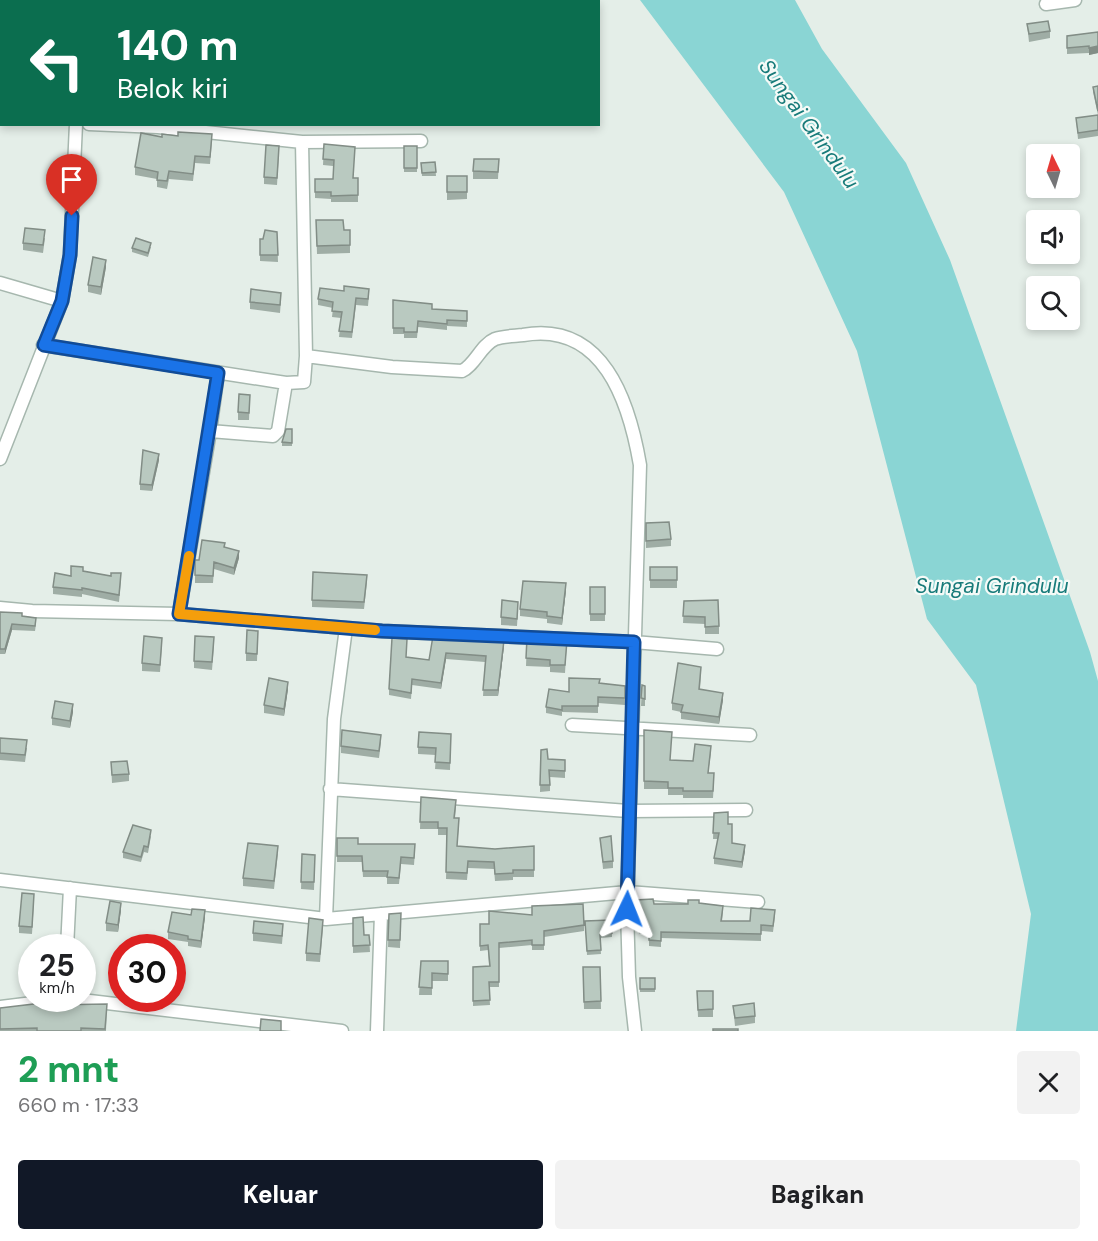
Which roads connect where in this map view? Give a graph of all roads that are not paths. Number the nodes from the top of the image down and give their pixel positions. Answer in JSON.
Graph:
{"nodes":[{"id":1,"x":1075,"y":0,"type":"edge"},
{"id":2,"x":1046,"y":4,"type":"dead end"},
{"id":3,"x":76,"y":126,"type":"edge"},
{"id":4,"x":124,"y":126,"type":"edge"},
{"id":5,"x":254,"y":131,"type":"edge"},
{"id":6,"x":421,"y":141,"type":"dead end"},
{"id":7,"x":302,"y":142,"type":"junction"},
{"id":8,"x":0,"y":283,"type":"edge"},
{"id":9,"x":62,"y":301,"type":"junction"},
{"id":10,"x":44,"y":345,"type":"junction"},
{"id":11,"x":306,"y":356,"type":"junction"},
{"id":12,"x":218,"y":373,"type":"junction"},
{"id":13,"x":286,"y":383,"type":"junction"},
{"id":14,"x":210,"y":431,"type":"junction"},
{"id":15,"x":0,"y":459,"type":"edge"},
{"id":16,"x":0,"y":608,"type":"edge"},
{"id":17,"x":179,"y":614,"type":"junction"},
{"id":18,"x":346,"y":628,"type":"junction"},
{"id":19,"x":634,"y":642,"type":"junction"},
{"id":20,"x":717,"y":649,"type":"dead end"},
{"id":21,"x":572,"y":725,"type":"dead end"},
{"id":22,"x":633,"y":729,"type":"junction"},
{"id":23,"x":750,"y":735,"type":"dead end"},
{"id":24,"x":330,"y":789,"type":"junction"},
{"id":25,"x":746,"y":810,"type":"dead end"},
{"id":26,"x":628,"y":811,"type":"junction"},
{"id":27,"x":0,"y":880,"type":"edge"},
{"id":28,"x":70,"y":888,"type":"junction"},
{"id":29,"x":628,"y":892,"type":"junction"},
{"id":30,"x":758,"y":902,"type":"dead end"},
{"id":31,"x":381,"y":914,"type":"junction"},
{"id":32,"x":326,"y":919,"type":"junction"},
{"id":33,"x":68,"y":934,"type":"edge"},
{"id":34,"x":96,"y":1002,"type":"edge"},
{"id":35,"x":18,"y":1005,"type":"edge"},
{"id":36,"x":0,"y":1007,"type":"edge"},
{"id":37,"x":342,"y":1031,"type":"edge"},
{"id":38,"x":377,"y":1031,"type":"edge"},
{"id":39,"x":635,"y":1031,"type":"edge"}],
"edges":[{"from":1,"to":2,"type":"street"},
{"from":3,"to":9,"type":"street"},
{"from":4,"to":5,"type":"street"},
{"from":5,"to":7,"type":"street"},
{"from":6,"to":7,"type":"street"},
{"from":7,"to":11,"type":"street"},
{"from":8,"to":9,"type":"street"},
{"from":9,"to":10,"type":"street"},
{"from":10,"to":12,"type":"street"},
{"from":10,"to":15,"type":"street"},
{"from":11,"to":13,"type":"street"},
{"from":11,"to":19,"type":"street"},
{"from":12,"to":13,"type":"street"},
{"from":12,"to":14,"type":"street"},
{"from":13,"to":14,"type":"street"},
{"from":14,"to":17,"type":"street"},
{"from":16,"to":17,"type":"street"},
{"from":17,"to":18,"type":"street"},
{"from":18,"to":19,"type":"street"},
{"from":18,"to":24,"type":"street"},
{"from":19,"to":20,"type":"street"},
{"from":19,"to":22,"type":"street"},
{"from":21,"to":22,"type":"street"},
{"from":22,"to":23,"type":"street"},
{"from":22,"to":26,"type":"street"},
{"from":24,"to":26,"type":"street"},
{"from":24,"to":32,"type":"street"},
{"from":25,"to":26,"type":"street"},
{"from":26,"to":29,"type":"street"},
{"from":27,"to":28,"type":"street"},
{"from":28,"to":32,"type":"street"},
{"from":28,"to":33,"type":"street"},
{"from":29,"to":30,"type":"street"},
{"from":29,"to":31,"type":"street"},
{"from":29,"to":39,"type":"street"},
{"from":31,"to":32,"type":"street"},
{"from":31,"to":38,"type":"street"},
{"from":34,"to":37,"type":"street"},
{"from":35,"to":36,"type":"street"}]}
